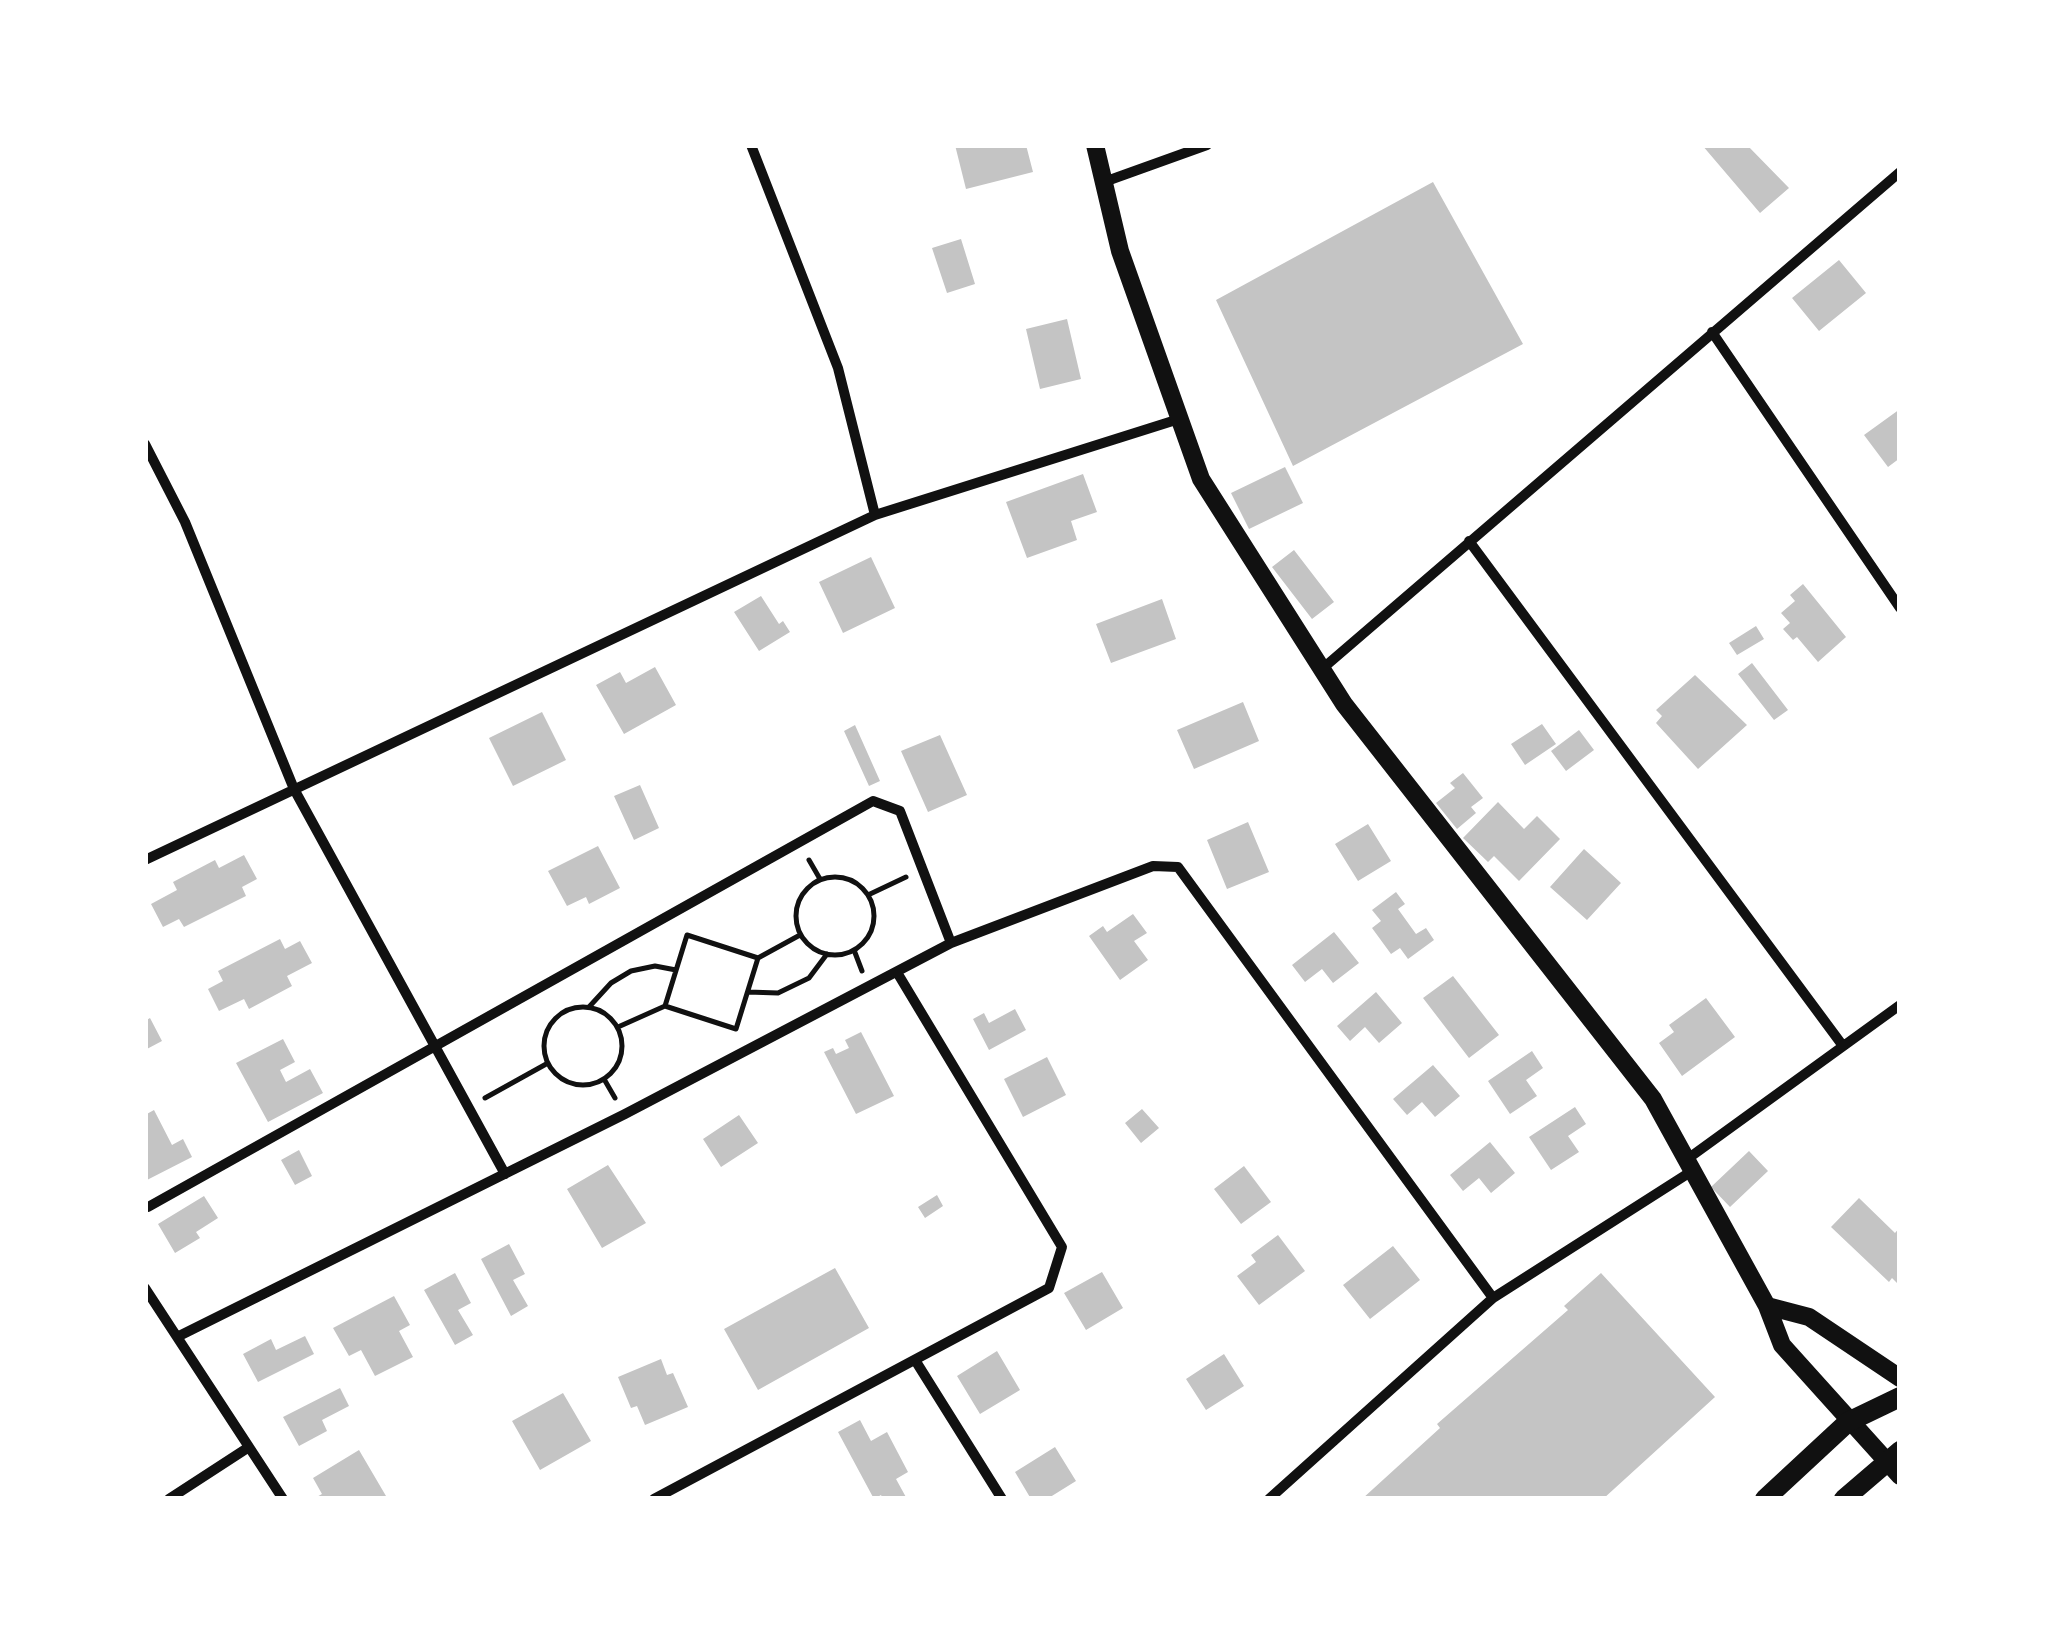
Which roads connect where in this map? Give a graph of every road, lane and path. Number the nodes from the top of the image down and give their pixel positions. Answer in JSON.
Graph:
{"nodes":[{"id":1,"x":752,"y":145,"type":"edge"},
{"id":2,"x":1095,"y":145,"type":"edge"},
{"id":3,"x":1207,"y":145,"type":"edge"},
{"id":4,"x":1900,"y":172,"type":"edge"},
{"id":5,"x":1104,"y":182,"type":"junction"},
{"id":6,"x":1712,"y":332,"type":"junction"},
{"id":7,"x":1180,"y":419,"type":"junction"},
{"id":8,"x":145,"y":444,"type":"edge"},
{"id":9,"x":875,"y":516,"type":"junction"},
{"id":10,"x":1469,"y":542,"type":"junction"},
{"id":11,"x":1900,"y":608,"type":"edge"},
{"id":12,"x":1322,"y":669,"type":"junction"},
{"id":13,"x":294,"y":789,"type":"junction"},
{"id":14,"x":145,"y":860,"type":"edge"},
{"id":15,"x":921,"y":870,"type":"junction"},
{"id":16,"x":868,"y":895,"type":"junction"},
{"id":17,"x":800,"y":935,"type":"junction"},
{"id":18,"x":951,"y":943,"type":"junction"},
{"id":19,"x":827,"y":954,"type":"junction"},
{"id":20,"x":758,"y":958,"type":"junction"},
{"id":21,"x":676,"y":970,"type":"junction"},
{"id":22,"x":898,"y":974,"type":"junction"},
{"id":23,"x":748,"y":992,"type":"junction"},
{"id":24,"x":1900,"y":1005,"type":"edge"},
{"id":25,"x":664,"y":1006,"type":"junction"},
{"id":26,"x":590,"y":1007,"type":"junction"},
{"id":27,"x":618,"y":1027,"type":"junction"},
{"id":28,"x":436,"y":1046,"type":"junction"},
{"id":29,"x":1843,"y":1046,"type":"junction"},
{"id":30,"x":548,"y":1063,"type":"junction"},
{"id":31,"x":467,"y":1108,"type":"junction"},
{"id":32,"x":1689,"y":1166,"type":"junction"},
{"id":33,"x":504,"y":1174,"type":"junction"},
{"id":34,"x":148,"y":1207,"type":"dead end"},
{"id":35,"x":145,"y":1288,"type":"edge"},
{"id":36,"x":1493,"y":1298,"type":"junction"},
{"id":37,"x":157,"y":1306,"type":"junction"},
{"id":38,"x":1767,"y":1306,"type":"junction"},
{"id":39,"x":145,"y":1313,"type":"edge"},
{"id":40,"x":180,"y":1336,"type":"junction"},
{"id":41,"x":915,"y":1360,"type":"junction"},
{"id":42,"x":1900,"y":1378,"type":"edge"},
{"id":43,"x":1900,"y":1397,"type":"edge"},
{"id":44,"x":1848,"y":1422,"type":"junction"},
{"id":45,"x":249,"y":1448,"type":"junction"},
{"id":46,"x":1896,"y":1463,"type":"edge"},
{"id":47,"x":169,"y":1499,"type":"edge"},
{"id":48,"x":282,"y":1499,"type":"edge"},
{"id":49,"x":654,"y":1499,"type":"edge"},
{"id":50,"x":1002,"y":1499,"type":"edge"},
{"id":51,"x":1269,"y":1499,"type":"edge"},
{"id":52,"x":1764,"y":1499,"type":"edge"},
{"id":53,"x":1844,"y":1499,"type":"edge"}],
"edges":[{"from":1,"to":9,"type":"street"},
{"from":2,"to":5,"type":"street"},
{"from":3,"to":5,"type":"street"},
{"from":4,"to":6,"type":"street"},
{"from":5,"to":7,"type":"street"},
{"from":6,"to":10,"type":"street"},
{"from":6,"to":11,"type":"street"},
{"from":7,"to":9,"type":"street"},
{"from":7,"to":12,"type":"street"},
{"from":8,"to":13,"type":"street"},
{"from":9,"to":13,"type":"street"},
{"from":10,"to":12,"type":"street"},
{"from":10,"to":29,"type":"street"},
{"from":12,"to":32,"type":"street"},
{"from":13,"to":14,"type":"street"},
{"from":13,"to":28,"type":"street"},
{"from":15,"to":16,"type":"path"},
{"from":15,"to":18,"type":"street"},
{"from":15,"to":28,"type":"street"},
{"from":16,"to":17,"type":"path"},
{"from":16,"to":19,"type":"path"},
{"from":17,"to":19,"type":"path"},
{"from":17,"to":20,"type":"path"},
{"from":18,"to":22,"type":"street"},
{"from":18,"to":36,"type":"street"},
{"from":19,"to":23,"type":"path"},
{"from":20,"to":21,"type":"path"},
{"from":20,"to":23,"type":"path"},
{"from":21,"to":25,"type":"path"},
{"from":21,"to":26,"type":"path"},
{"from":22,"to":33,"type":"street"},
{"from":22,"to":41,"type":"street"},
{"from":23,"to":25,"type":"path"},
{"from":24,"to":29,"type":"street"},
{"from":25,"to":27,"type":"path"},
{"from":26,"to":27,"type":"path"},
{"from":26,"to":30,"type":"path"},
{"from":27,"to":30,"type":"path"},
{"from":28,"to":31,"type":"street"},
{"from":28,"to":34,"type":"street"},
{"from":29,"to":32,"type":"street"},
{"from":30,"to":31,"type":"path"},
{"from":31,"to":33,"type":"street"},
{"from":32,"to":36,"type":"street"},
{"from":32,"to":38,"type":"street"},
{"from":33,"to":40,"type":"street"},
{"from":35,"to":37,"type":"street"},
{"from":36,"to":51,"type":"street"},
{"from":37,"to":39,"type":"street"},
{"from":37,"to":40,"type":"street"},
{"from":38,"to":42,"type":"street"},
{"from":38,"to":44,"type":"street"},
{"from":40,"to":45,"type":"street"},
{"from":41,"to":49,"type":"street"},
{"from":41,"to":50,"type":"street"},
{"from":43,"to":44,"type":"main road"},
{"from":44,"to":46,"type":"street"},
{"from":44,"to":52,"type":"main road"},
{"from":45,"to":47,"type":"street"},
{"from":45,"to":48,"type":"street"},
{"from":46,"to":53,"type":"main road"}]}
